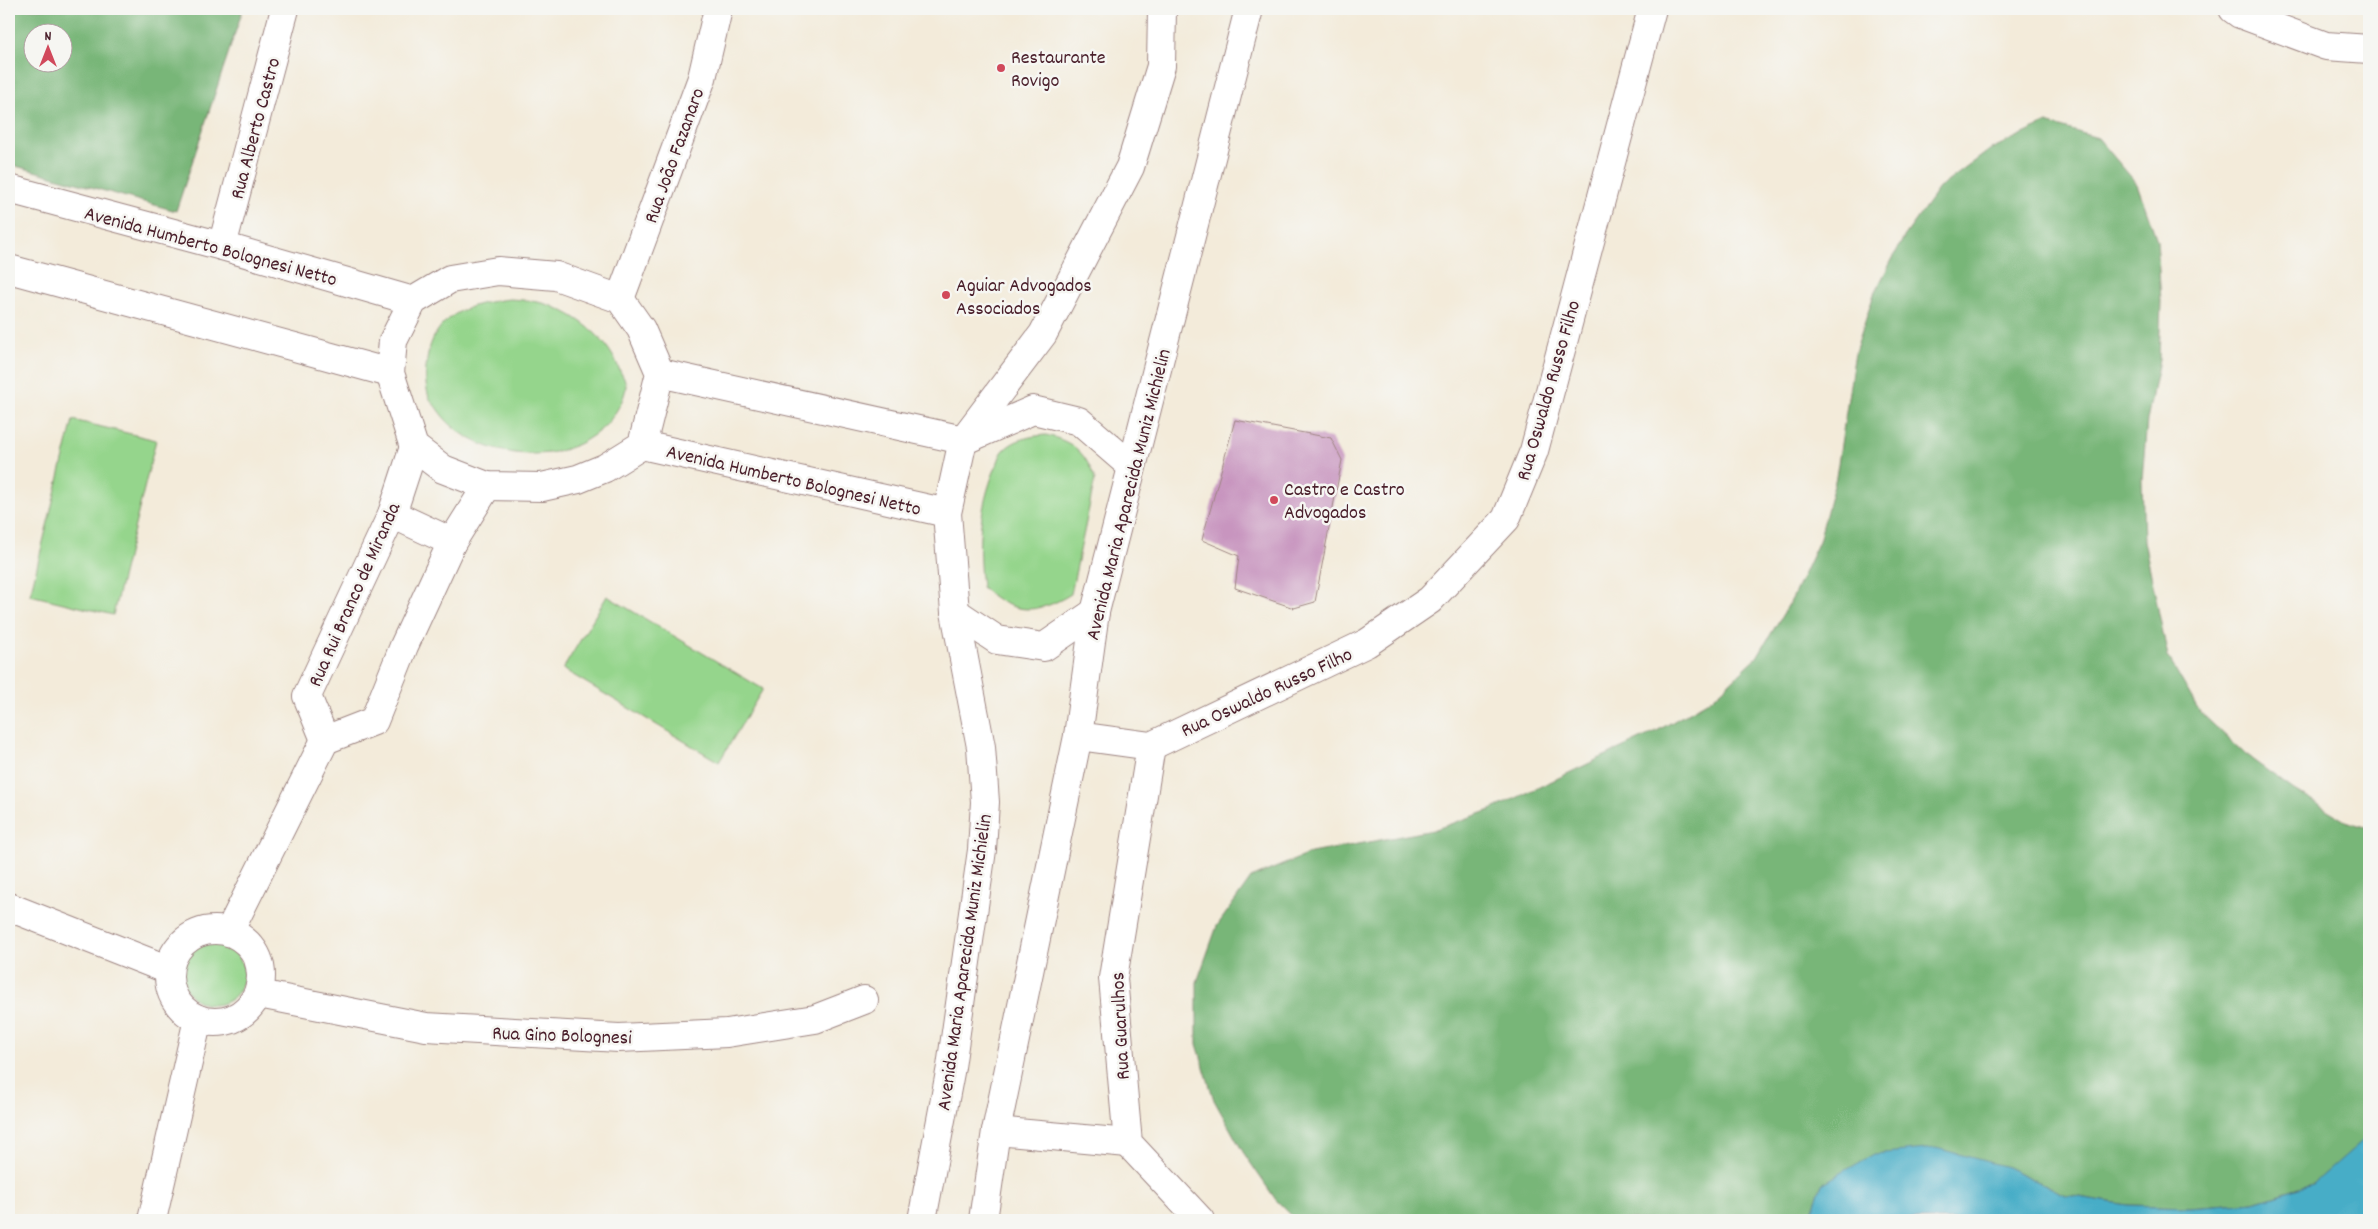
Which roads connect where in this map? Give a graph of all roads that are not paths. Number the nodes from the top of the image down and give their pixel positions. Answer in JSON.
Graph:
{"nodes":[{"id":1,"x":286,"y":9,"type":"edge"},
{"id":2,"x":718,"y":9,"type":"edge"},
{"id":3,"x":1162,"y":9,"type":"edge"},
{"id":4,"x":1250,"y":9,"type":"edge"},
{"id":5,"x":1652,"y":9,"type":"edge"},
{"id":6,"x":2233,"y":9,"type":"edge"},
{"id":7,"x":2369,"y":50,"type":"edge"},
{"id":8,"x":9,"y":190,"type":"edge"},
{"id":9,"x":222,"y":246,"type":"junction"},
{"id":10,"x":9,"y":269,"type":"edge"},
{"id":11,"x":620,"y":299,"type":"junction"},
{"id":12,"x":413,"y":301,"type":"junction"},
{"id":13,"x":390,"y":373,"type":"junction"},
{"id":14,"x":660,"y":373,"type":"junction"},
{"id":15,"x":963,"y":440,"type":"junction"},
{"id":16,"x":642,"y":445,"type":"junction"},
{"id":17,"x":414,"y":447,"type":"junction"},
{"id":18,"x":1132,"y":466,"type":"junction"},
{"id":19,"x":486,"y":486,"type":"junction"},
{"id":20,"x":947,"y":513,"type":"junction"},
{"id":21,"x":392,"y":514,"type":"junction"},
{"id":22,"x":452,"y":542,"type":"junction"},
{"id":23,"x":955,"y":612,"type":"junction"},
{"id":24,"x":1095,"y":612,"type":"junction"},
{"id":25,"x":1078,"y":736,"type":"junction"},
{"id":26,"x":325,"y":740,"type":"junction"},
{"id":27,"x":1151,"y":746,"type":"junction"},
{"id":28,"x":9,"y":907,"type":"edge"},
{"id":29,"x":229,"y":932,"type":"junction"},
{"id":30,"x":169,"y":970,"type":"junction"},
{"id":31,"x":259,"y":994,"type":"junction"},
{"id":32,"x":864,"y":1000,"type":"dead end"},
{"id":33,"x":198,"y":1019,"type":"junction"},
{"id":34,"x":996,"y":1131,"type":"junction"},
{"id":35,"x":1128,"y":1143,"type":"junction"},
{"id":36,"x":152,"y":1220,"type":"edge"},
{"id":37,"x":922,"y":1220,"type":"edge"},
{"id":38,"x":983,"y":1220,"type":"edge"},
{"id":39,"x":1200,"y":1220,"type":"edge"}],
"edges":[{"from":1,"to":9,"type":"street","name":"Rua Alberto Castro"},
{"from":2,"to":11,"type":"street","name":"Rua João Fazanaro"},
{"from":3,"to":15,"type":"street","name":"Avenida Maria Aparecida Muniz Michielin"},
{"from":4,"to":18,"type":"street","name":"Avenida Maria Aparecida Muniz Michielin"},
{"from":5,"to":27,"type":"street","name":"Rua Oswaldo Russo Filho"},
{"from":6,"to":7,"type":"street"},
{"from":8,"to":9,"type":"street","name":"Avenida Humberto Bolognesi Netto"},
{"from":9,"to":12,"type":"street","name":"Avenida Humberto Bolognesi Netto"},
{"from":10,"to":13,"type":"street"},
{"from":11,"to":12,"type":"street"},
{"from":11,"to":14,"type":"street"},
{"from":12,"to":13,"type":"street"},
{"from":13,"to":17,"type":"street"},
{"from":14,"to":15,"type":"street"},
{"from":14,"to":16,"type":"street"},
{"from":15,"to":18,"type":"street"},
{"from":15,"to":20,"type":"street","name":"Avenida Maria Aparecida Muniz Michielin"},
{"from":16,"to":19,"type":"street"},
{"from":16,"to":20,"type":"street","name":"Avenida Humberto Bolognesi Netto"},
{"from":17,"to":19,"type":"street"},
{"from":17,"to":21,"type":"street","name":"Rua Rui Branco de Miranda"},
{"from":18,"to":24,"type":"street","name":"Avenida Maria Aparecida Muniz Michielin"},
{"from":19,"to":22,"type":"street"},
{"from":20,"to":23,"type":"street","name":"Avenida Maria Aparecida Muniz Michielin"},
{"from":21,"to":22,"type":"street"},
{"from":21,"to":26,"type":"street","name":"Rua Rui Branco de Miranda"},
{"from":22,"to":26,"type":"street"},
{"from":23,"to":24,"type":"street"},
{"from":23,"to":37,"type":"street","name":"Avenida Maria Aparecida Muniz Michielin"},
{"from":24,"to":25,"type":"street","name":"Avenida Maria Aparecida Muniz Michielin"},
{"from":25,"to":27,"type":"street"},
{"from":25,"to":34,"type":"street","name":"Avenida Maria Aparecida Muniz Michielin"},
{"from":26,"to":29,"type":"street"},
{"from":27,"to":35,"type":"street","name":"Rua Guarulhos"},
{"from":28,"to":30,"type":"street"},
{"from":29,"to":30,"type":"street"},
{"from":29,"to":31,"type":"street"},
{"from":30,"to":33,"type":"street"},
{"from":31,"to":32,"type":"street","name":"Rua Gino Bolognesi"},
{"from":31,"to":33,"type":"street"},
{"from":33,"to":36,"type":"street"},
{"from":34,"to":35,"type":"street"},
{"from":34,"to":38,"type":"street","name":"Avenida Maria Aparecida Muniz Michielin"},
{"from":35,"to":39,"type":"street"}]}
